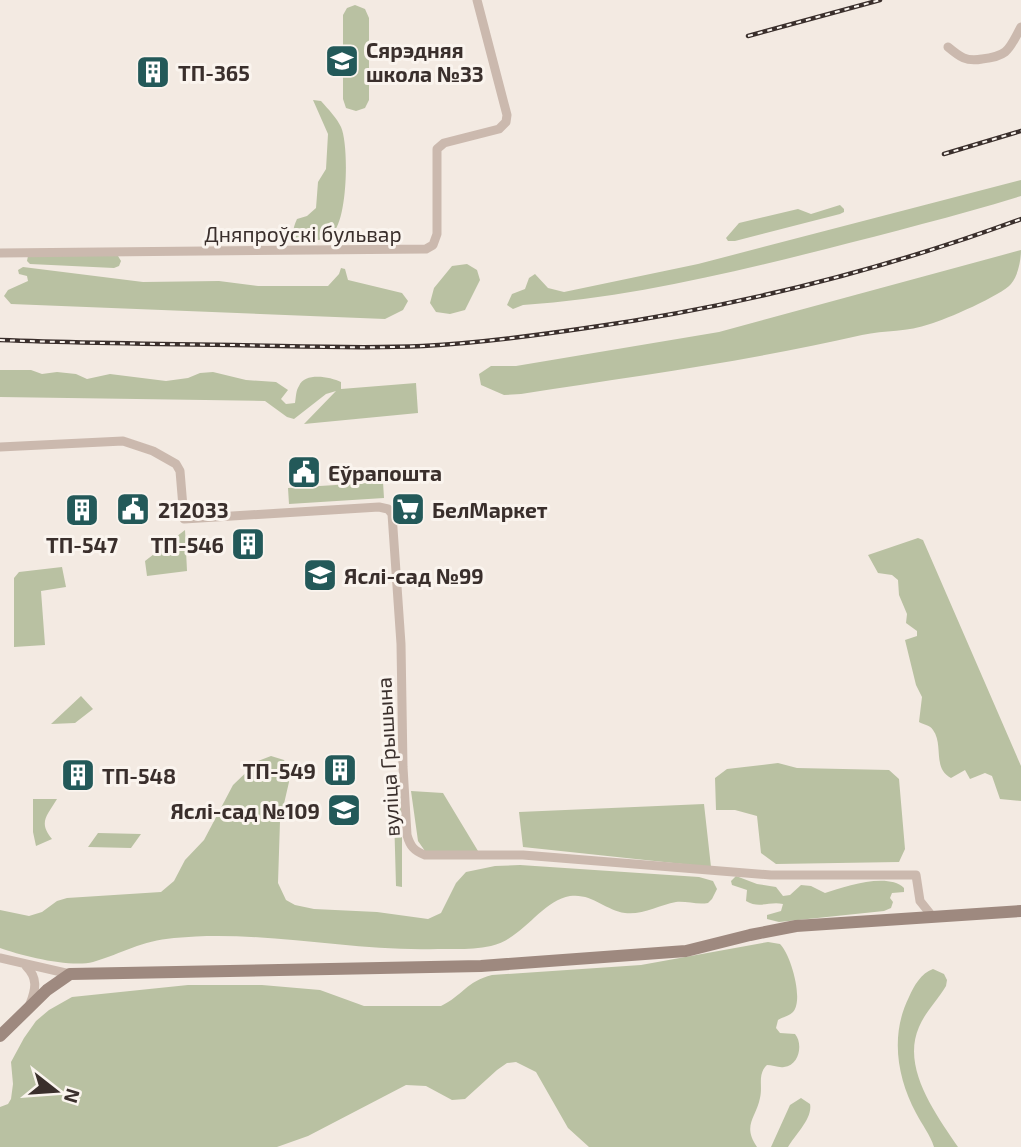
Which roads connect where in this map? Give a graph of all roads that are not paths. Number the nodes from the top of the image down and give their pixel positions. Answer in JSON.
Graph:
{"nodes":[{"id":1,"x":477,"y":0,"type":"edge"},
{"id":2,"x":1021,"y":27,"type":"edge"},
{"id":3,"x":948,"y":47,"type":"dead end"},
{"id":4,"x":0,"y":253,"type":"edge"},
{"id":5,"x":0,"y":447,"type":"edge"},
{"id":6,"x":1021,"y":911,"type":"edge"},
{"id":7,"x":932,"y":916,"type":"junction"},
{"id":8,"x":0,"y":958,"type":"edge"},
{"id":9,"x":25,"y":964,"type":"junction"},
{"id":10,"x":70,"y":974,"type":"junction"},
{"id":11,"x":29,"y":1007,"type":"junction"},
{"id":12,"x":0,"y":1036,"type":"edge"}],
"edges":[{"from":1,"to":4,"type":"street","name":"Дняпроўскі бульвар"},
{"from":2,"to":3,"type":"street"},
{"from":5,"to":7,"type":"street","name":"вуліца Грышына"},
{"from":6,"to":7,"type":"street"},
{"from":7,"to":10,"type":"street"},
{"from":8,"to":9,"type":"street"},
{"from":9,"to":10,"type":"street"},
{"from":9,"to":11,"type":"street"},
{"from":10,"to":11,"type":"street"},
{"from":11,"to":12,"type":"street"}]}
